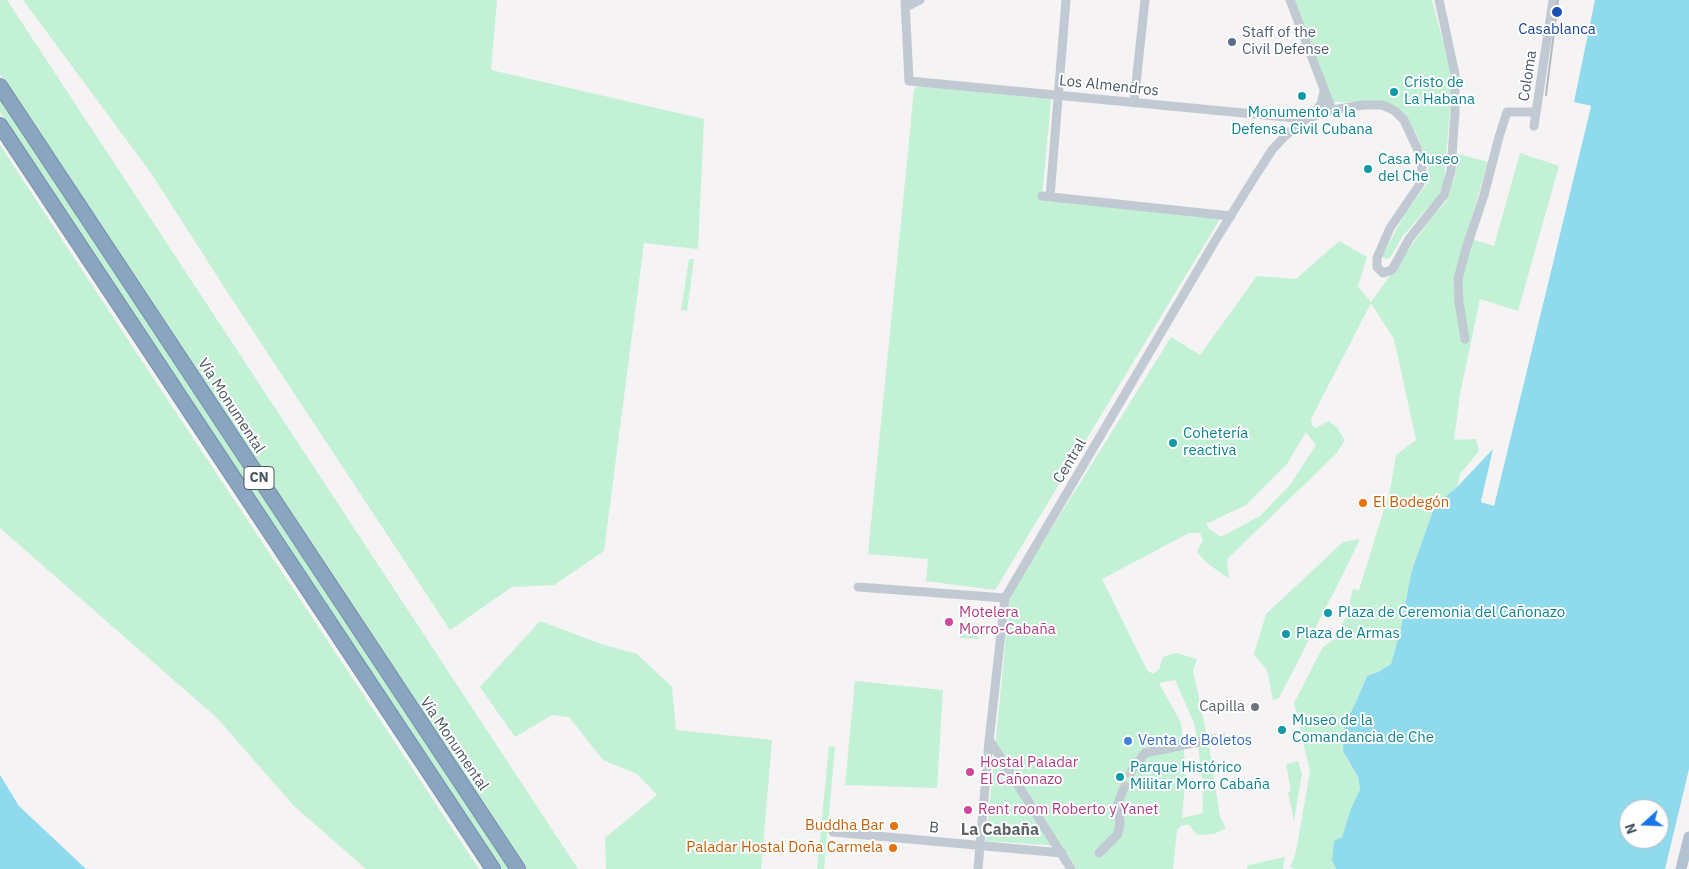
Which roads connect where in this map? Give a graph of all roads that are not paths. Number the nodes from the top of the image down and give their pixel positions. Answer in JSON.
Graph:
{"nodes":[{"id":1,"x":920,"y":0,"type":"edge"},
{"id":2,"x":1066,"y":0,"type":"edge"},
{"id":3,"x":1146,"y":0,"type":"edge"},
{"id":4,"x":1290,"y":0,"type":"edge"},
{"id":5,"x":1438,"y":0,"type":"edge"},
{"id":6,"x":1553,"y":0,"type":"edge"},
{"id":7,"x":906,"y":4,"type":"edge"},
{"id":8,"x":0,"y":86,"type":"edge"},
{"id":9,"x":1324,"y":91,"type":"junction"},
{"id":10,"x":1058,"y":95,"type":"junction"},
{"id":11,"x":1328,"y":100,"type":"junction"},
{"id":12,"x":1134,"y":102,"type":"junction"},
{"id":13,"x":1346,"y":106,"type":"junction"},
{"id":14,"x":1332,"y":110,"type":"junction"},
{"id":15,"x":1536,"y":112,"type":"junction"},
{"id":16,"x":1309,"y":118,"type":"junction"},
{"id":17,"x":0,"y":125,"type":"edge"},
{"id":18,"x":1534,"y":126,"type":"dead end"},
{"id":19,"x":1231,"y":216,"type":"junction"},
{"id":20,"x":1465,"y":339,"type":"dead end"},
{"id":21,"x":858,"y":587,"type":"dead end"},
{"id":22,"x":1005,"y":598,"type":"junction"},
{"id":23,"x":989,"y":741,"type":"junction"},
{"id":24,"x":1203,"y":741,"type":"tunnel mouth"},
{"id":25,"x":1132,"y":770,"type":"tunnel mouth"},
{"id":26,"x":1121,"y":794,"type":"tunnel mouth"},
{"id":27,"x":837,"y":832,"type":"dead end"},
{"id":28,"x":1689,"y":837,"type":"edge"},
{"id":29,"x":980,"y":846,"type":"junction"},
{"id":30,"x":1062,"y":853,"type":"junction"},
{"id":31,"x":1099,"y":853,"type":"dead end"},
{"id":32,"x":493,"y":869,"type":"edge"},
{"id":33,"x":518,"y":869,"type":"edge"},
{"id":34,"x":978,"y":869,"type":"edge"},
{"id":35,"x":1071,"y":869,"type":"edge"},
{"id":36,"x":1681,"y":869,"type":"edge"}],
"edges":[{"from":1,"to":7,"type":"street"},
{"from":2,"to":10,"type":"street"},
{"from":3,"to":12,"type":"street"},
{"from":4,"to":9,"type":"street"},
{"from":5,"to":13,"type":"street"},
{"from":6,"to":15,"type":"street","name":"Coloma"},
{"from":7,"to":10,"type":"street","name":"Los Almendros"},
{"from":8,"to":33,"type":"highway","name":"Vía Monumental","number":"CN"},
{"from":9,"to":11,"type":"street"},
{"from":9,"to":16,"type":"street"},
{"from":10,"to":12,"type":"street","name":"Los Almendros"},
{"from":10,"to":19,"type":"street"},
{"from":11,"to":13,"type":"street"},
{"from":11,"to":14,"type":"street"},
{"from":12,"to":16,"type":"street","name":"Los Almendros"},
{"from":13,"to":14,"type":"street"},
{"from":14,"to":16,"type":"street"},
{"from":15,"to":18,"type":"street","name":"Coloma"},
{"from":15,"to":20,"type":"street"},
{"from":16,"to":19,"type":"street","name":"Central"},
{"from":17,"to":32,"type":"highway","number":"CN"},
{"from":19,"to":22,"type":"street","name":"Central"},
{"from":21,"to":22,"type":"street"},
{"from":22,"to":23,"type":"street","name":"Central"},
{"from":23,"to":29,"type":"street","name":"Central"},
{"from":23,"to":30,"type":"street"},
{"from":24,"to":25,"type":"street"},
{"from":26,"to":31,"type":"street"},
{"from":27,"to":29,"type":"street","name":"B"},
{"from":28,"to":36,"type":"main road"},
{"from":29,"to":30,"type":"street","name":"B"},
{"from":29,"to":34,"type":"street","name":"Central"},
{"from":30,"to":35,"type":"street"}]}
